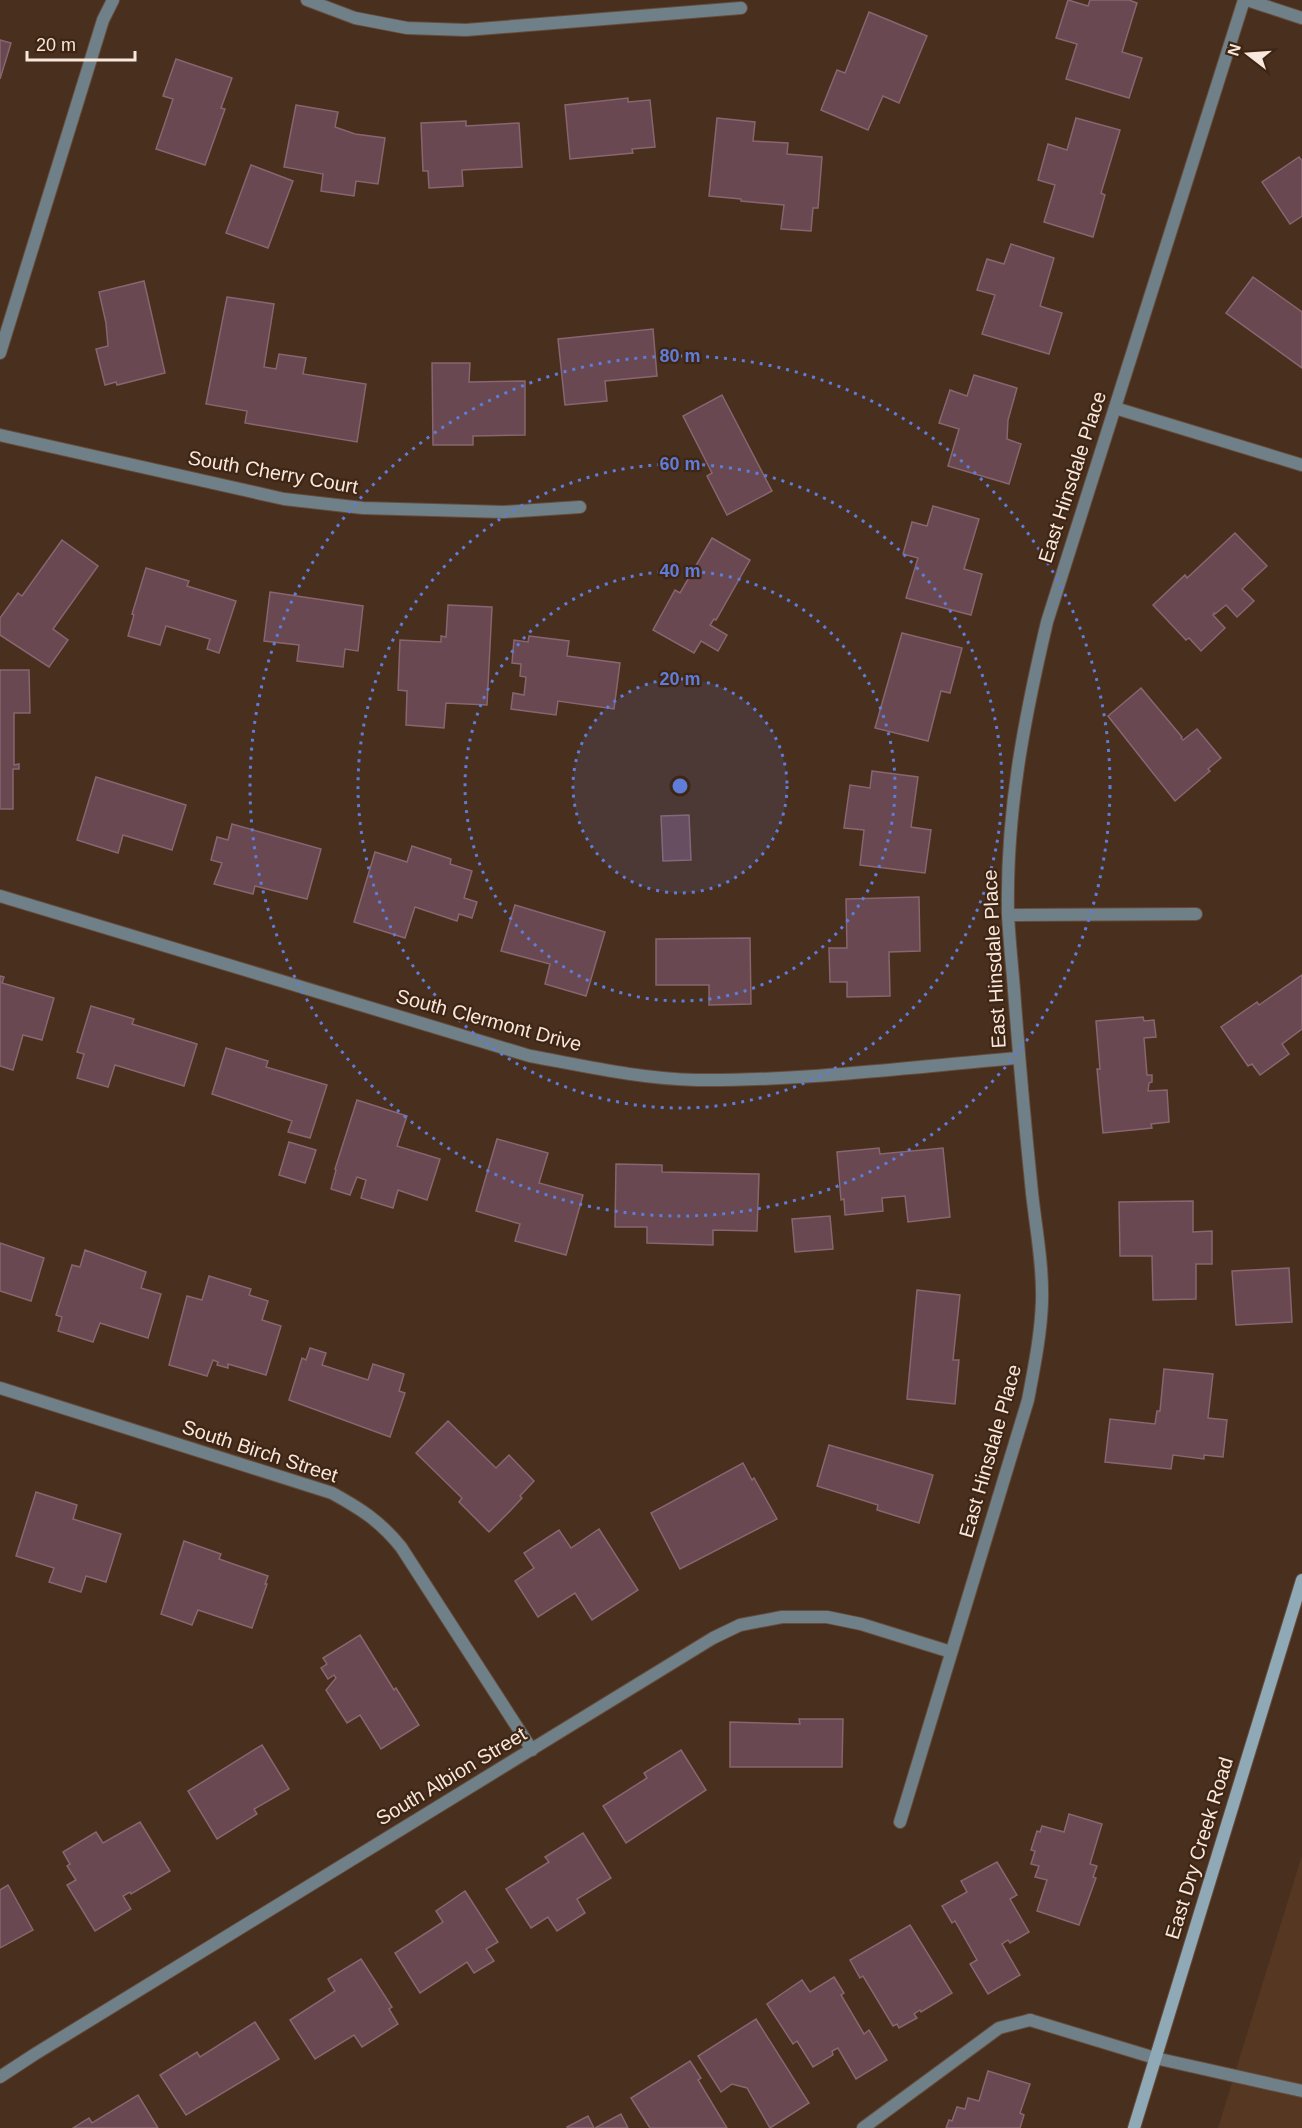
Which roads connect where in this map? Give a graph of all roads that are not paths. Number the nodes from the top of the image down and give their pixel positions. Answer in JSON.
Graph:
{"nodes":[{"id":1,"x":113,"y":0,"type":"edge"},
{"id":2,"x":307,"y":0,"type":"edge"},
{"id":3,"x":1246,"y":0,"type":"edge"},
{"id":4,"x":741,"y":8,"type":"dead end"},
{"id":5,"x":1302,"y":18,"type":"edge"},
{"id":6,"x":0,"y":353,"type":"edge"},
{"id":7,"x":1115,"y":408,"type":"junction"},
{"id":8,"x":0,"y":435,"type":"edge"},
{"id":9,"x":1302,"y":465,"type":"edge"},
{"id":10,"x":580,"y":507,"type":"dead end"},
{"id":11,"x":0,"y":896,"type":"edge"},
{"id":12,"x":1196,"y":914,"type":"dead end"},
{"id":13,"x":1008,"y":915,"type":"junction"},
{"id":14,"x":1019,"y":1058,"type":"junction"},
{"id":15,"x":0,"y":1388,"type":"edge"},
{"id":16,"x":1302,"y":1580,"type":"edge"},
{"id":17,"x":951,"y":1652,"type":"junction"},
{"id":18,"x":532,"y":1750,"type":"junction"},
{"id":19,"x":900,"y":1822,"type":"dead end"},
{"id":20,"x":1155,"y":2058,"type":"junction"},
{"id":21,"x":0,"y":2077,"type":"edge"},
{"id":22,"x":1302,"y":2091,"type":"edge"},
{"id":23,"x":863,"y":2128,"type":"edge"},
{"id":24,"x":1134,"y":2128,"type":"edge"}],
"edges":[{"from":1,"to":6,"type":"street"},
{"from":2,"to":4,"type":"street"},
{"from":3,"to":5,"type":"street"},
{"from":3,"to":7,"type":"street","name":"East Hinsdale Place"},
{"from":7,"to":9,"type":"street"},
{"from":7,"to":13,"type":"street","name":"East Hinsdale Place"},
{"from":8,"to":10,"type":"street","name":"South Cherry Court"},
{"from":11,"to":14,"type":"street","name":"South Clermont Drive"},
{"from":12,"to":13,"type":"street"},
{"from":13,"to":14,"type":"street","name":"East Hinsdale Place"},
{"from":14,"to":17,"type":"street","name":"East Hinsdale Place"},
{"from":15,"to":18,"type":"street","name":"South Birch Street"},
{"from":16,"to":20,"type":"main road","name":"East Dry Creek Road"},
{"from":17,"to":18,"type":"street","name":"South Albion Street"},
{"from":17,"to":19,"type":"street","name":"East Hinsdale Place"},
{"from":18,"to":21,"type":"street","name":"South Albion Street"},
{"from":20,"to":22,"type":"street"},
{"from":20,"to":23,"type":"street"},
{"from":20,"to":24,"type":"main road","name":"East Dry Creek Road"}]}
